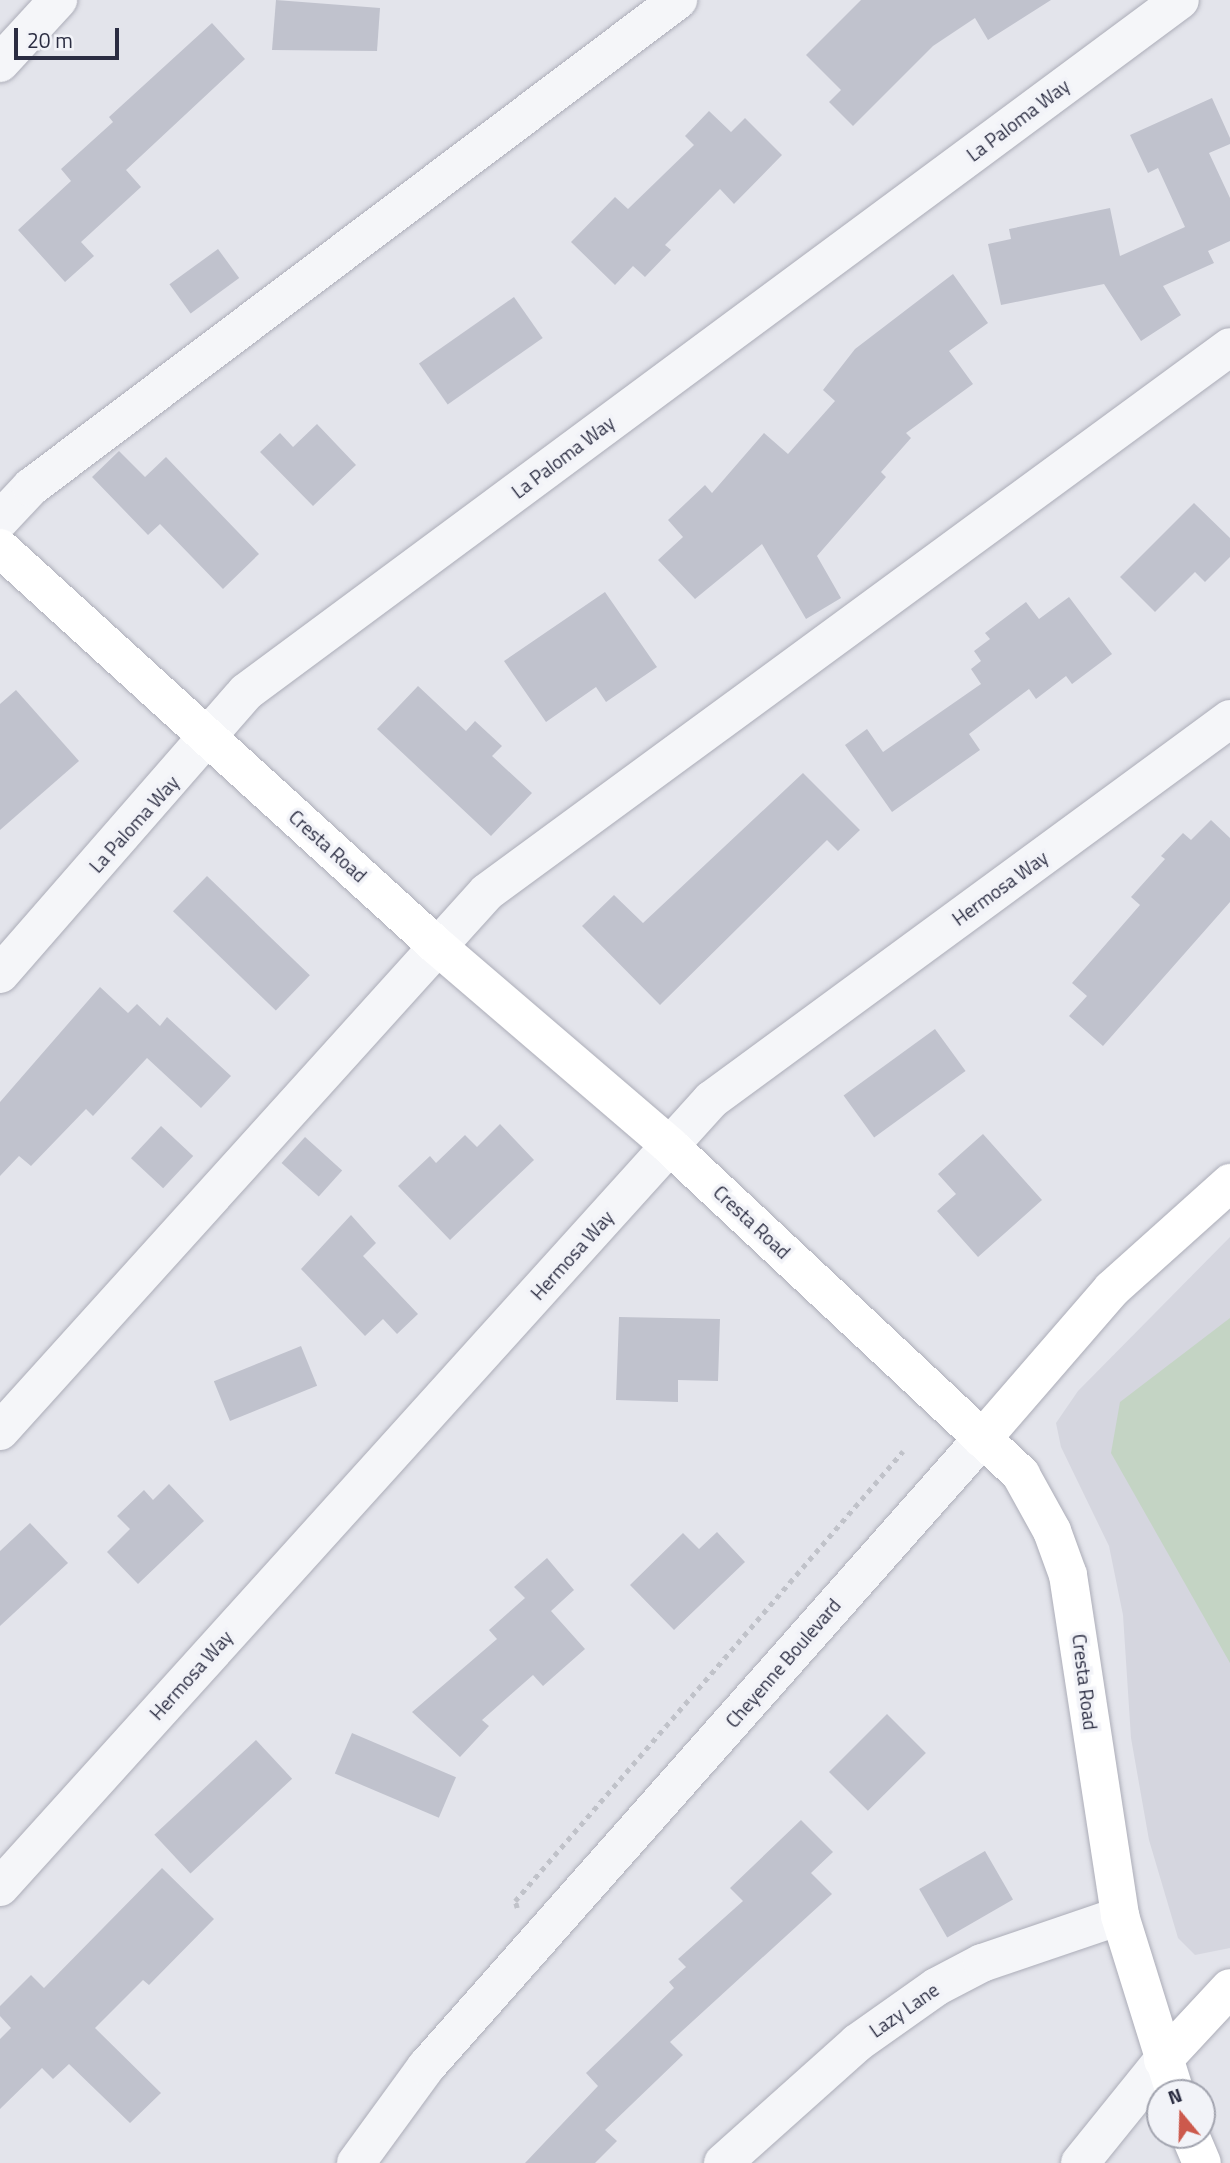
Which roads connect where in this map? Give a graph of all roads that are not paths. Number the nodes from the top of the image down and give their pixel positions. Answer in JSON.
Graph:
{"nodes":[{"id":1,"x":58,"y":0,"type":"edge"},
{"id":2,"x":678,"y":0,"type":"edge"},
{"id":3,"x":1180,"y":0,"type":"edge"},
{"id":4,"x":0,"y":63,"type":"edge"},
{"id":5,"x":1230,"y":347,"type":"edge"},
{"id":6,"x":0,"y":520,"type":"edge"},
{"id":7,"x":0,"y":548,"type":"edge"},
{"id":8,"x":1230,"y":719,"type":"edge"},
{"id":9,"x":210,"y":739,"type":"junction"},
{"id":10,"x":437,"y":946,"type":"junction"},
{"id":11,"x":0,"y":974,"type":"edge"},
{"id":12,"x":670,"y":1146,"type":"junction"},
{"id":13,"x":1230,"y":1183,"type":"edge"},
{"id":14,"x":0,"y":1431,"type":"edge"},
{"id":15,"x":982,"y":1439,"type":"junction"},
{"id":16,"x":0,"y":1887,"type":"edge"},
{"id":17,"x":1120,"y":1916,"type":"junction"},
{"id":18,"x":1230,"y":1988,"type":"edge"},
{"id":19,"x":1169,"y":2076,"type":"edge"},
{"id":20,"x":356,"y":2163,"type":"edge"},
{"id":21,"x":723,"y":2163,"type":"edge"},
{"id":22,"x":1080,"y":2163,"type":"edge"}],
"edges":[{"from":1,"to":4,"type":"street"},
{"from":2,"to":6,"type":"street"},
{"from":3,"to":9,"type":"street","name":"La Paloma Way"},
{"from":5,"to":10,"type":"street"},
{"from":7,"to":9,"type":"main road","name":"Cresta Road"},
{"from":8,"to":12,"type":"street","name":"Hermosa Way"},
{"from":9,"to":10,"type":"main road","name":"Cresta Road"},
{"from":9,"to":11,"type":"street","name":"La Paloma Way"},
{"from":10,"to":12,"type":"main road","name":"Cresta Road"},
{"from":10,"to":14,"type":"street"},
{"from":12,"to":15,"type":"main road","name":"Cresta Road"},
{"from":12,"to":16,"type":"street","name":"Hermosa Way"},
{"from":13,"to":15,"type":"main road","name":"Cheyenne Boulevard"},
{"from":15,"to":17,"type":"main road","name":"Cresta Road"},
{"from":15,"to":20,"type":"street","name":"Cheyenne Boulevard"},
{"from":17,"to":19,"type":"main road","name":"Cresta Road"},
{"from":17,"to":21,"type":"street","name":"Lazy Lane"},
{"from":18,"to":19,"type":"main road"},
{"from":19,"to":22,"type":"street"}]}
